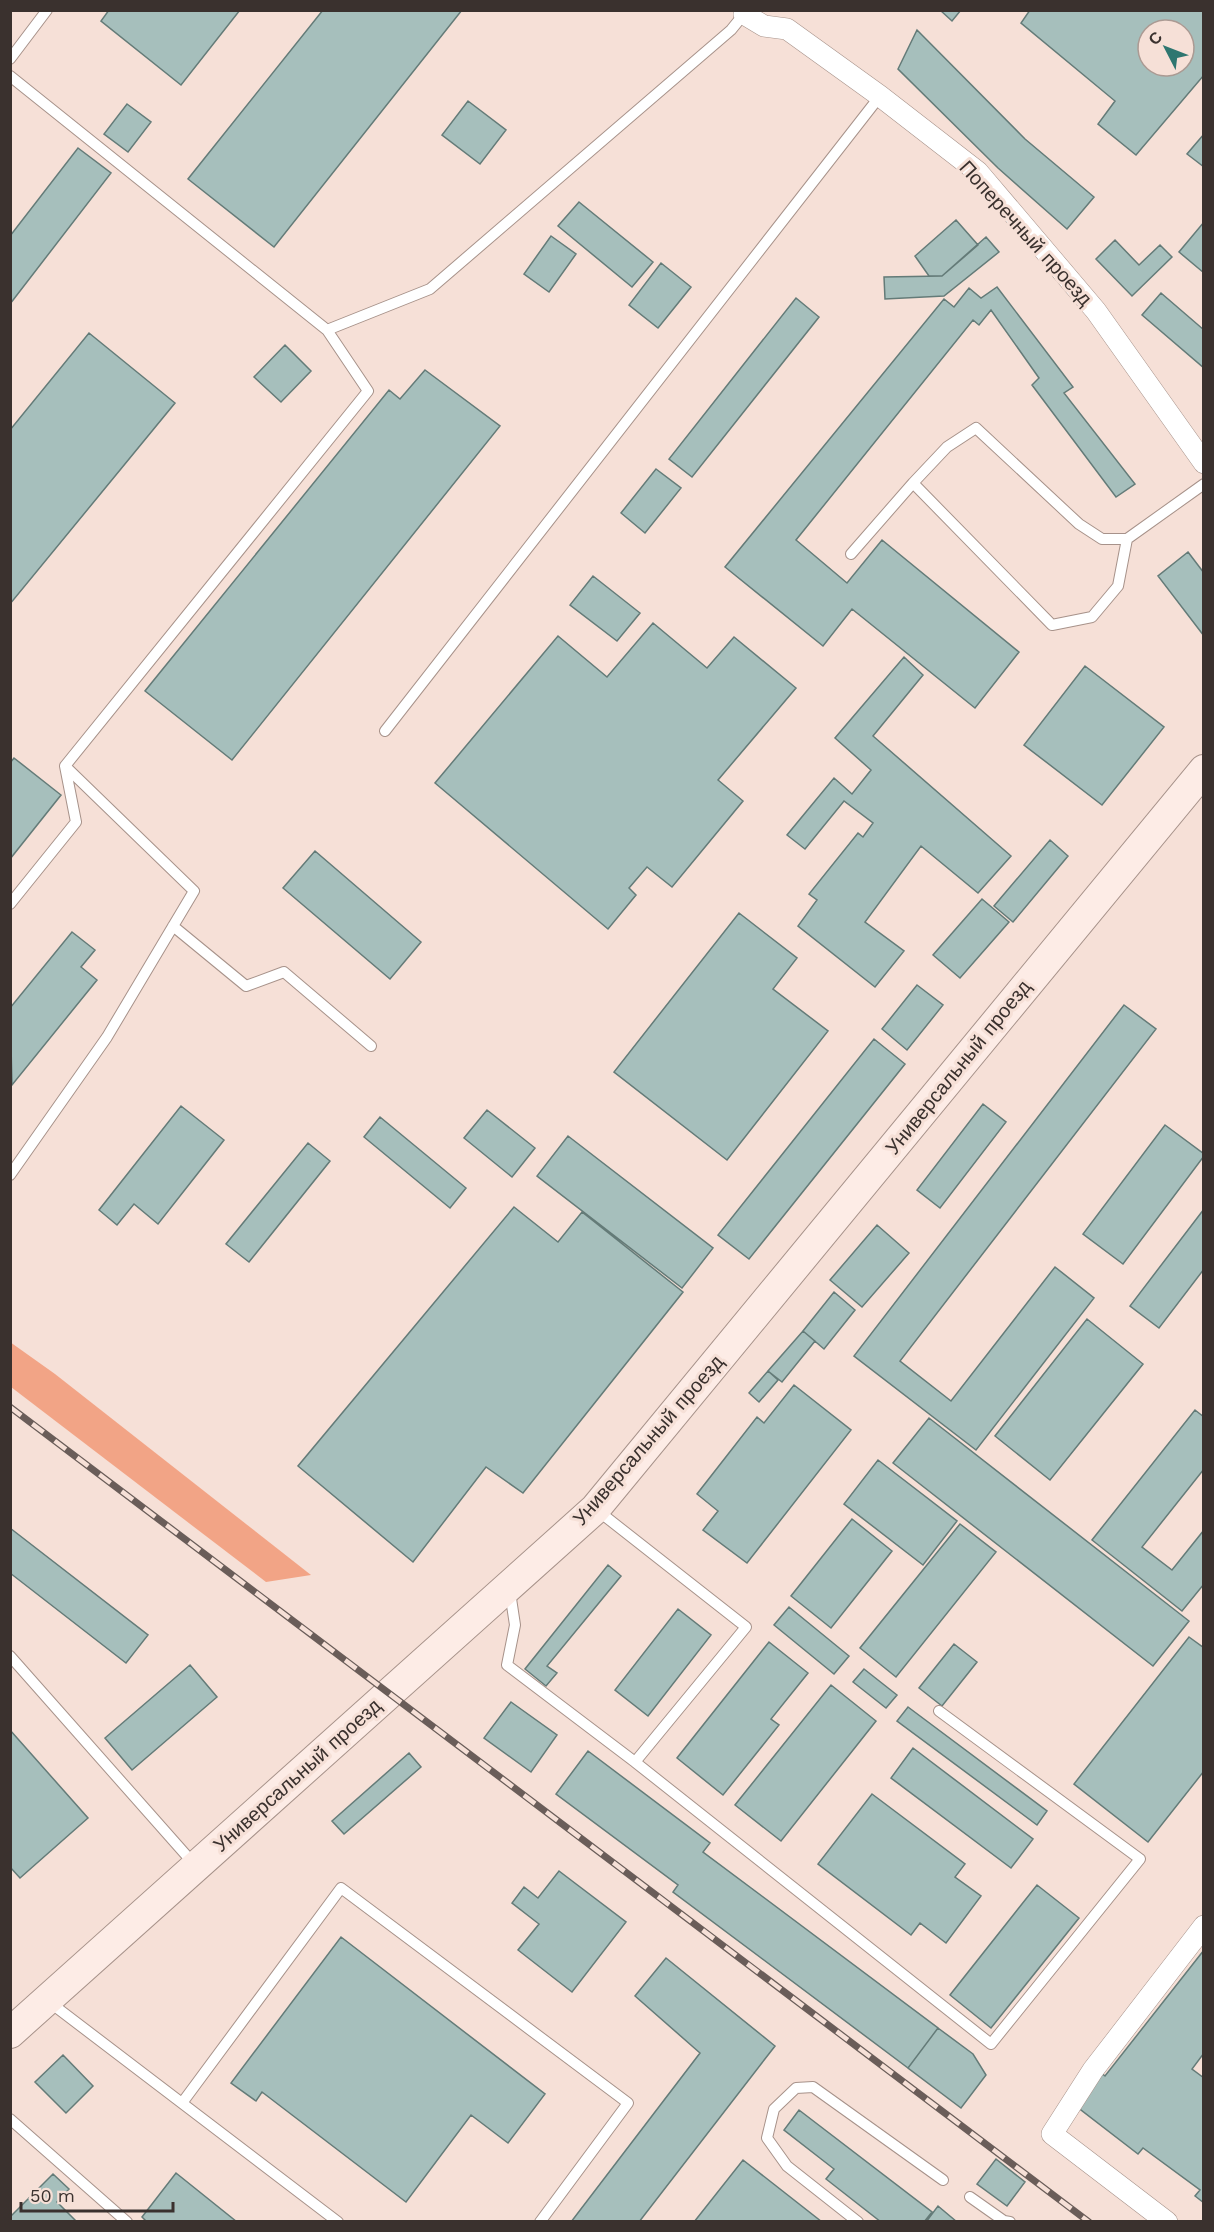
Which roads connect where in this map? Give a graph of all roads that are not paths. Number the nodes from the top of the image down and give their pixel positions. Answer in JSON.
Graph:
{"nodes":[{"id":1,"x":46,"y":10,"type":"edge"},
{"id":2,"x":744,"y":12,"type":"edge"},
{"id":3,"x":10,"y":59,"type":"edge"},
{"id":4,"x":10,"y":76,"type":"edge"},
{"id":5,"x":880,"y":96,"type":"junction"},
{"id":6,"x":327,"y":330,"type":"junction"},
{"id":7,"x":1203,"y":463,"type":"edge"},
{"id":8,"x":913,"y":483,"type":"junction"},
{"id":9,"x":1203,"y":484,"type":"edge"},
{"id":10,"x":1126,"y":539,"type":"junction"},
{"id":11,"x":851,"y":554,"type":"dead end"},
{"id":12,"x":385,"y":731,"type":"dead end"},
{"id":13,"x":65,"y":766,"type":"junction"},
{"id":14,"x":1203,"y":770,"type":"edge"},
{"id":15,"x":10,"y":904,"type":"edge"},
{"id":16,"x":174,"y":926,"type":"junction"},
{"id":17,"x":371,"y":1046,"type":"dead end"},
{"id":18,"x":10,"y":1175,"type":"edge"},
{"id":19,"x":595,"y":1509,"type":"junction"},
{"id":20,"x":509,"y":1585,"type":"junction"},
{"id":21,"x":10,"y":1656,"type":"edge"},
{"id":22,"x":939,"y":1711,"type":"dead end"},
{"id":23,"x":635,"y":1762,"type":"junction"},
{"id":24,"x":197,"y":1866,"type":"junction"},
{"id":25,"x":1203,"y":1926,"type":"edge"},
{"id":26,"x":48,"y":2001,"type":"junction"},
{"id":27,"x":10,"y":2033,"type":"edge"},
{"id":28,"x":182,"y":2103,"type":"junction"},
{"id":29,"x":10,"y":2120,"type":"edge"},
{"id":30,"x":943,"y":2180,"type":"dead end"},
{"id":31,"x":970,"y":2197,"type":"dead end"},
{"id":32,"x":127,"y":2222,"type":"edge"},
{"id":33,"x":338,"y":2222,"type":"edge"},
{"id":34,"x":540,"y":2222,"type":"edge"},
{"id":35,"x":858,"y":2222,"type":"edge"},
{"id":36,"x":1010,"y":2222,"type":"edge"},
{"id":37,"x":1167,"y":2222,"type":"edge"}],
"edges":[{"from":1,"to":3,"type":"lane"},
{"from":2,"to":5,"type":"street","name":"Поперечный проезд"},
{"from":2,"to":6,"type":"lane"},
{"from":4,"to":6,"type":"lane"},
{"from":5,"to":7,"type":"street","name":"Поперечный проезд"},
{"from":5,"to":12,"type":"lane"},
{"from":6,"to":13,"type":"lane"},
{"from":8,"to":10,"type":"lane"},
{"from":8,"to":10,"type":"lane"},
{"from":8,"to":11,"type":"lane"},
{"from":9,"to":10,"type":"lane"},
{"from":13,"to":15,"type":"lane"},
{"from":13,"to":16,"type":"lane"},
{"from":14,"to":19,"type":"street","name":"Универсальный проезд"},
{"from":16,"to":17,"type":"lane"},
{"from":16,"to":18,"type":"lane"},
{"from":19,"to":20,"type":"street","name":"Универсальный проезд"},
{"from":19,"to":23,"type":"lane"},
{"from":20,"to":23,"type":"lane"},
{"from":20,"to":24,"type":"street","name":"Универсальный проезд"},
{"from":21,"to":24,"type":"lane"},
{"from":22,"to":23,"type":"lane"},
{"from":24,"to":26,"type":"street","name":"Универсальный проезд"},
{"from":25,"to":37,"type":"street"},
{"from":26,"to":27,"type":"street","name":"Универсальный проезд"},
{"from":26,"to":28,"type":"lane"},
{"from":28,"to":33,"type":"lane"},
{"from":28,"to":34,"type":"lane"},
{"from":29,"to":32,"type":"lane"},
{"from":30,"to":35,"type":"lane"},
{"from":31,"to":36,"type":"lane"}]}
